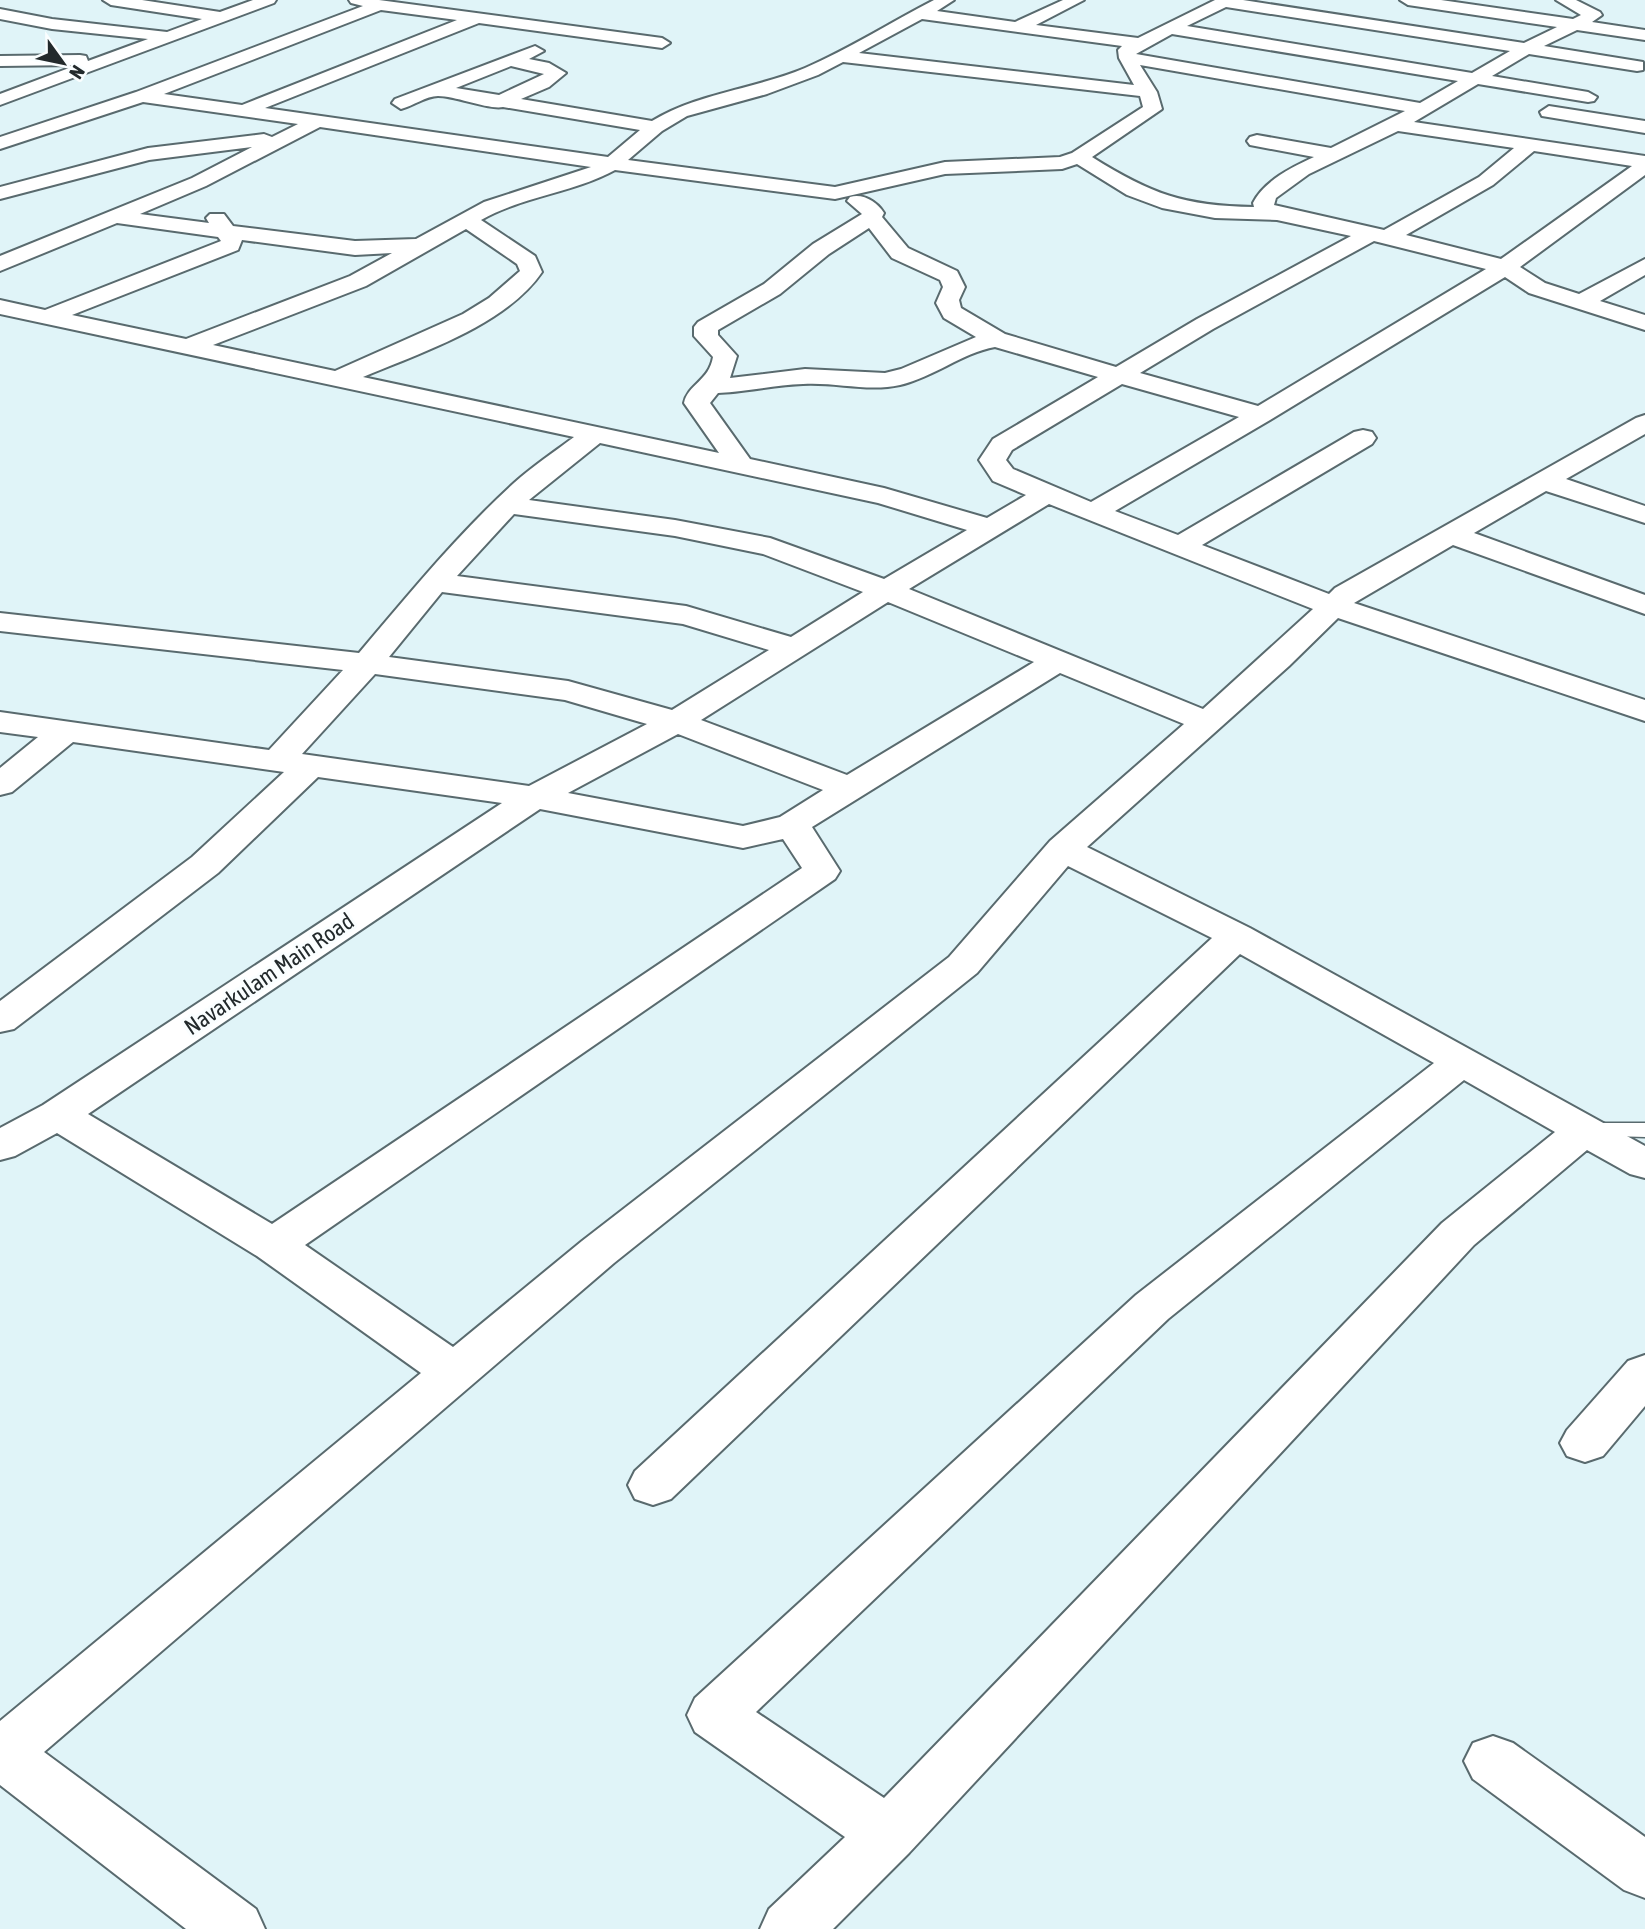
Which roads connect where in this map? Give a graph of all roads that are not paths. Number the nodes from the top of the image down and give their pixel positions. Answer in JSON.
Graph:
{"nodes":[{"id":1,"x":111,"y":0,"type":"edge"},
{"id":2,"x":357,"y":0,"type":"edge"},
{"id":3,"x":946,"y":0,"type":"edge"},
{"id":4,"x":1076,"y":0,"type":"edge"},
{"id":5,"x":1408,"y":0,"type":"edge"},
{"id":6,"x":1564,"y":0,"type":"edge"},
{"id":7,"x":258,"y":1,"type":"edge"},
{"id":8,"x":1226,"y":1,"type":"edge"},
{"id":9,"x":27,"y":4,"type":"dead end"},
{"id":10,"x":380,"y":5,"type":"junction"},
{"id":11,"x":0,"y":13,"type":"edge"},
{"id":12,"x":919,"y":14,"type":"junction"},
{"id":13,"x":222,"y":17,"type":"junction"},
{"id":14,"x":475,"y":19,"type":"junction"},
{"id":15,"x":1349,"y":22,"type":"junction"},
{"id":16,"x":1576,"y":25,"type":"junction"},
{"id":17,"x":1019,"y":26,"type":"junction"},
{"id":18,"x":1172,"y":29,"type":"junction"},
{"id":19,"x":579,"y":32,"type":"junction"},
{"id":20,"x":170,"y":36,"type":"junction"},
{"id":21,"x":1645,"y":36,"type":"edge"},
{"id":22,"x":662,"y":43,"type":"dead end"},
{"id":23,"x":1295,"y":48,"type":"junction"},
{"id":24,"x":1526,"y":49,"type":"junction"},
{"id":25,"x":1132,"y":50,"type":"junction"},
{"id":26,"x":839,"y":56,"type":"junction"},
{"id":27,"x":107,"y":60,"type":"junction"},
{"id":28,"x":0,"y":61,"type":"edge"},
{"id":29,"x":510,"y":61,"type":"junction"},
{"id":30,"x":1641,"y":63,"type":"edge"},
{"id":31,"x":1236,"y":76,"type":"junction"},
{"id":32,"x":1477,"y":78,"type":"junction"},
{"id":33,"x":435,"y":90,"type":"junction"},
{"id":34,"x":1148,"y":92,"type":"junction"},
{"id":35,"x":1447,"y":95,"type":"junction"},
{"id":36,"x":142,"y":96,"type":"junction"},
{"id":37,"x":1588,"y":97,"type":"junction"},
{"id":38,"x":1471,"y":99,"type":"dead end"},
{"id":39,"x":0,"y":100,"type":"edge"},
{"id":40,"x":501,"y":101,"type":"junction"},
{"id":41,"x":401,"y":103,"type":"dead end"},
{"id":42,"x":1423,"y":109,"type":"junction"},
{"id":43,"x":1531,"y":109,"type":"dead end"},
{"id":44,"x":245,"y":110,"type":"junction"},
{"id":45,"x":1564,"y":115,"type":"junction"},
{"id":46,"x":12,"y":121,"type":"dead end"},
{"id":47,"x":318,"y":121,"type":"junction"},
{"id":48,"x":1395,"y":125,"type":"junction"},
{"id":49,"x":655,"y":127,"type":"junction"},
{"id":50,"x":1645,"y":127,"type":"edge"},
{"id":51,"x":47,"y":128,"type":"junction"},
{"id":52,"x":421,"y":136,"type":"junction"},
{"id":53,"x":283,"y":138,"type":"junction"},
{"id":54,"x":1257,"y":141,"type":"dead end"},
{"id":55,"x":0,"y":143,"type":"edge"},
{"id":56,"x":1530,"y":145,"type":"junction"},
{"id":57,"x":1331,"y":154,"type":"junction"},
{"id":58,"x":1079,"y":157,"type":"junction"},
{"id":59,"x":613,"y":163,"type":"junction"},
{"id":60,"x":1645,"y":164,"type":"edge"},
{"id":61,"x":199,"y":182,"type":"junction"},
{"id":62,"x":0,"y":193,"type":"edge"},
{"id":63,"x":835,"y":193,"type":"junction"},
{"id":64,"x":1277,"y":214,"type":"junction"},
{"id":65,"x":116,"y":216,"type":"junction"},
{"id":66,"x":871,"y":217,"type":"junction"},
{"id":67,"x":467,"y":220,"type":"junction"},
{"id":68,"x":226,"y":229,"type":"junction"},
{"id":69,"x":1379,"y":235,"type":"junction"},
{"id":70,"x":428,"y":243,"type":"junction"},
{"id":71,"x":0,"y":264,"type":"edge"},
{"id":72,"x":1645,"y":265,"type":"edge"},
{"id":73,"x":1505,"y":267,"type":"junction"},
{"id":74,"x":1580,"y":303,"type":"junction"},
{"id":75,"x":0,"y":307,"type":"edge"},
{"id":76,"x":47,"y":317,"type":"junction"},
{"id":77,"x":1645,"y":323,"type":"edge"},
{"id":78,"x":997,"y":339,"type":"junction"},
{"id":79,"x":185,"y":348,"type":"junction"},
{"id":80,"x":1118,"y":376,"type":"junction"},
{"id":81,"x":335,"y":380,"type":"junction"},
{"id":82,"x":714,"y":387,"type":"junction"},
{"id":83,"x":1261,"y":415,"type":"junction"},
{"id":84,"x":1645,"y":423,"type":"edge"},
{"id":85,"x":594,"y":435,"type":"junction"},
{"id":86,"x":1363,"y":438,"type":"dead end"},
{"id":87,"x":1607,"y":445,"type":"junction"},
{"id":88,"x":1645,"y":457,"type":"edge"},
{"id":89,"x":741,"y":465,"type":"junction"},
{"id":90,"x":1544,"y":481,"type":"junction"},
{"id":91,"x":1047,"y":495,"type":"junction"},
{"id":92,"x":508,"y":505,"type":"junction"},
{"id":93,"x":1093,"y":512,"type":"junction"},
{"id":94,"x":1645,"y":515,"type":"edge"},
{"id":95,"x":991,"y":528,"type":"junction"},
{"id":96,"x":1451,"y":534,"type":"junction"},
{"id":97,"x":1180,"y":546,"type":"junction"},
{"id":98,"x":435,"y":582,"type":"junction"},
{"id":99,"x":886,"y":590,"type":"junction"},
{"id":100,"x":1645,"y":605,"type":"edge"},
{"id":101,"x":1333,"y":606,"type":"junction"},
{"id":102,"x":0,"y":622,"type":"edge"},
{"id":103,"x":796,"y":648,"type":"junction"},
{"id":104,"x":1057,"y":661,"type":"junction"},
{"id":105,"x":367,"y":663,"type":"junction"},
{"id":106,"x":1645,"y":711,"type":"edge"},
{"id":107,"x":0,"y":722,"type":"edge"},
{"id":108,"x":676,"y":722,"type":"junction"},
{"id":109,"x":1207,"y":722,"type":"junction"},
{"id":110,"x":67,"y":730,"type":"junction"},
{"id":111,"x":293,"y":764,"type":"junction"},
{"id":112,"x":0,"y":785,"type":"edge"},
{"id":113,"x":850,"y":788,"type":"junction"},
{"id":114,"x":534,"y":797,"type":"junction"},
{"id":115,"x":792,"y":824,"type":"junction"},
{"id":116,"x":1063,"y":849,"type":"junction"},
{"id":117,"x":1237,"y":936,"type":"junction"},
{"id":118,"x":0,"y":1020,"type":"edge"},
{"id":119,"x":1462,"y":1061,"type":"junction"},
{"id":120,"x":58,"y":1115,"type":"junction"},
{"id":121,"x":1585,"y":1130,"type":"junction"},
{"id":122,"x":1645,"y":1130,"type":"edge"},
{"id":123,"x":0,"y":1146,"type":"edge"},
{"id":124,"x":1645,"y":1164,"type":"edge"},
{"id":125,"x":273,"y":1245,"type":"junction"},
{"id":126,"x":455,"y":1373,"type":"junction"},
{"id":127,"x":1645,"y":1373,"type":"edge"},
{"id":128,"x":1585,"y":1443,"type":"dead end"},
{"id":129,"x":653,"y":1485,"type":"dead end"},
{"id":130,"x":1,"y":1755,"type":"edge"},
{"id":131,"x":1493,"y":1761,"type":"dead end"},
{"id":132,"x":887,"y":1834,"type":"junction"},
{"id":133,"x":1645,"y":1871,"type":"edge"},
{"id":134,"x":234,"y":1929,"type":"edge"},
{"id":135,"x":791,"y":1929,"type":"edge"}],
"edges":[{"from":1,"to":13,"type":"street"},
{"from":2,"to":10,"type":"street"},
{"from":3,"to":12,"type":"street"},
{"from":4,"to":17,"type":"street"},
{"from":5,"to":16,"type":"street"},
{"from":6,"to":16,"type":"street"},
{"from":7,"to":13,"type":"street"},
{"from":8,"to":15,"type":"street"},
{"from":8,"to":18,"type":"street"},
{"from":9,"to":11,"type":"street"},
{"from":10,"to":14,"type":"street"},
{"from":10,"to":36,"type":"street"},
{"from":11,"to":20,"type":"street"},
{"from":12,"to":17,"type":"street"},
{"from":12,"to":26,"type":"street"},
{"from":13,"to":20,"type":"street"},
{"from":14,"to":19,"type":"street"},
{"from":14,"to":44,"type":"street"},
{"from":15,"to":23,"type":"street"},
{"from":15,"to":24,"type":"street"},
{"from":16,"to":21,"type":"street"},
{"from":16,"to":24,"type":"street"},
{"from":17,"to":25,"type":"street"},
{"from":18,"to":23,"type":"street"},
{"from":18,"to":25,"type":"street"},
{"from":19,"to":22,"type":"street"},
{"from":19,"to":29,"type":"street"},
{"from":20,"to":27,"type":"street"},
{"from":23,"to":31,"type":"street"},
{"from":23,"to":32,"type":"street"},
{"from":24,"to":30,"type":"street"},
{"from":24,"to":32,"type":"street"},
{"from":25,"to":31,"type":"street"},
{"from":25,"to":34,"type":"street"},
{"from":26,"to":34,"type":"street"},
{"from":26,"to":49,"type":"street"},
{"from":27,"to":28,"type":"street"},
{"from":27,"to":39,"type":"street"},
{"from":29,"to":33,"type":"street"},
{"from":29,"to":40,"type":"street"},
{"from":30,"to":37,"type":"street"},
{"from":31,"to":42,"type":"street"},
{"from":32,"to":35,"type":"street"},
{"from":32,"to":37,"type":"street"},
{"from":33,"to":40,"type":"street"},
{"from":33,"to":41,"type":"street"},
{"from":34,"to":58,"type":"street"},
{"from":35,"to":38,"type":"street"},
{"from":35,"to":42,"type":"street"},
{"from":36,"to":44,"type":"street"},
{"from":36,"to":51,"type":"street"},
{"from":37,"to":45,"type":"street"},
{"from":40,"to":49,"type":"street"},
{"from":40,"to":52,"type":"street"},
{"from":42,"to":48,"type":"street"},
{"from":43,"to":45,"type":"street"},
{"from":44,"to":47,"type":"street"},
{"from":45,"to":50,"type":"street"},
{"from":46,"to":51,"type":"street"},
{"from":47,"to":52,"type":"street"},
{"from":47,"to":53,"type":"street"},
{"from":48,"to":56,"type":"street"},
{"from":48,"to":57,"type":"street"},
{"from":49,"to":59,"type":"street"},
{"from":51,"to":55,"type":"street"},
{"from":52,"to":59,"type":"street"},
{"from":53,"to":61,"type":"street"},
{"from":53,"to":62,"type":"street"},
{"from":54,"to":57,"type":"street"},
{"from":56,"to":60,"type":"street"},
{"from":56,"to":69,"type":"street"},
{"from":57,"to":64,"type":"street"},
{"from":58,"to":63,"type":"street"},
{"from":58,"to":64,"type":"street"},
{"from":59,"to":63,"type":"street"},
{"from":59,"to":67,"type":"street"},
{"from":60,"to":73,"type":"street"},
{"from":61,"to":65,"type":"street"},
{"from":61,"to":68,"type":"street"},
{"from":63,"to":66,"type":"street"},
{"from":64,"to":69,"type":"street"},
{"from":65,"to":68,"type":"street"},
{"from":65,"to":71,"type":"street"},
{"from":66,"to":78,"type":"street"},
{"from":66,"to":82,"type":"street"},
{"from":67,"to":70,"type":"street"},
{"from":67,"to":81,"type":"street"},
{"from":68,"to":70,"type":"street"},
{"from":68,"to":76,"type":"street"},
{"from":69,"to":73,"type":"street"},
{"from":69,"to":80,"type":"street"},
{"from":70,"to":79,"type":"street"},
{"from":72,"to":74,"type":"street"},
{"from":73,"to":74,"type":"street"},
{"from":73,"to":83,"type":"street"},
{"from":74,"to":77,"type":"street"},
{"from":75,"to":76,"type":"street"},
{"from":76,"to":79,"type":"street"},
{"from":78,"to":80,"type":"street"},
{"from":78,"to":82,"type":"street"},
{"from":79,"to":81,"type":"street"},
{"from":80,"to":83,"type":"street"},
{"from":80,"to":91,"type":"street"},
{"from":81,"to":85,"type":"street"},
{"from":82,"to":89,"type":"street"},
{"from":83,"to":93,"type":"street"},
{"from":84,"to":87,"type":"street"},
{"from":85,"to":89,"type":"street"},
{"from":85,"to":92,"type":"street"},
{"from":86,"to":97,"type":"street"},
{"from":87,"to":88,"type":"street"},
{"from":87,"to":90,"type":"street"},
{"from":89,"to":95,"type":"street"},
{"from":90,"to":94,"type":"street"},
{"from":90,"to":96,"type":"street"},
{"from":91,"to":93,"type":"street"},
{"from":91,"to":95,"type":"street","name":"Navarkulam Main Road"},
{"from":92,"to":98,"type":"street"},
{"from":92,"to":99,"type":"street"},
{"from":93,"to":97,"type":"street"},
{"from":95,"to":99,"type":"street","name":"Navarkulam Main Road"},
{"from":96,"to":100,"type":"street"},
{"from":96,"to":101,"type":"street"},
{"from":97,"to":101,"type":"street"},
{"from":98,"to":103,"type":"street"},
{"from":98,"to":105,"type":"street"},
{"from":99,"to":103,"type":"street","name":"Navarkulam Main Road"},
{"from":99,"to":104,"type":"street"},
{"from":101,"to":106,"type":"street"},
{"from":101,"to":109,"type":"street"},
{"from":102,"to":105,"type":"street"},
{"from":103,"to":108,"type":"street","name":"Navarkulam Main Road"},
{"from":104,"to":109,"type":"street"},
{"from":104,"to":113,"type":"street"},
{"from":105,"to":108,"type":"street"},
{"from":105,"to":111,"type":"street"},
{"from":107,"to":110,"type":"street"},
{"from":108,"to":113,"type":"street"},
{"from":108,"to":114,"type":"street","name":"Navarkulam Main Road"},
{"from":109,"to":116,"type":"street"},
{"from":110,"to":111,"type":"street"},
{"from":110,"to":112,"type":"street"},
{"from":111,"to":114,"type":"street"},
{"from":111,"to":118,"type":"street"},
{"from":113,"to":115,"type":"street"},
{"from":114,"to":115,"type":"street"},
{"from":114,"to":120,"type":"street","name":"Navarkulam Main Road"},
{"from":115,"to":125,"type":"street"},
{"from":116,"to":117,"type":"street"},
{"from":116,"to":126,"type":"street"},
{"from":117,"to":119,"type":"street"},
{"from":117,"to":129,"type":"street"},
{"from":119,"to":121,"type":"street"},
{"from":119,"to":132,"type":"street"},
{"from":120,"to":123,"type":"street","name":"Navarkulam Main Road"},
{"from":120,"to":125,"type":"street"},
{"from":121,"to":122,"type":"lane"},
{"from":121,"to":124,"type":"street"},
{"from":121,"to":132,"type":"street"},
{"from":125,"to":126,"type":"street"},
{"from":126,"to":130,"type":"street"},
{"from":127,"to":128,"type":"street"},
{"from":130,"to":134,"type":"street"},
{"from":131,"to":133,"type":"street"},
{"from":132,"to":135,"type":"street"}]}
